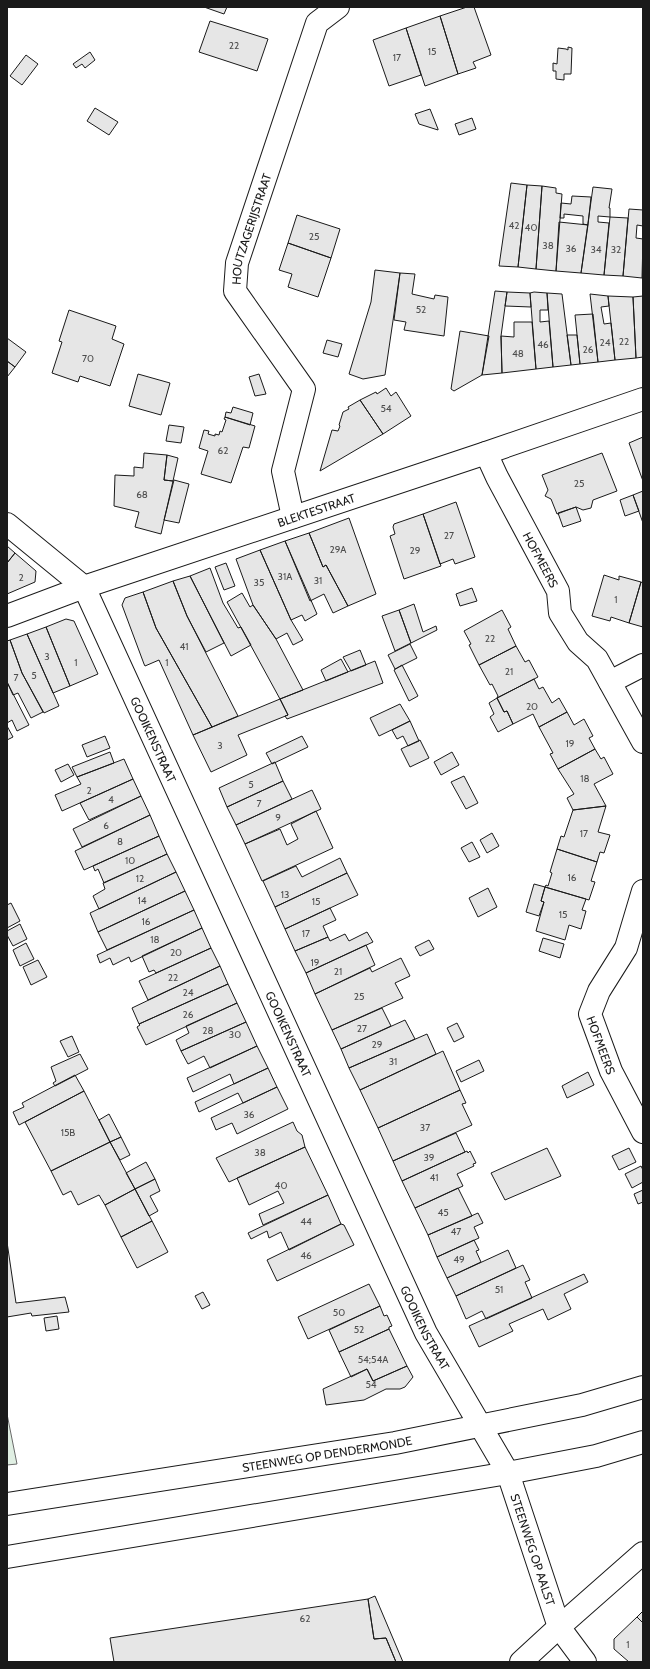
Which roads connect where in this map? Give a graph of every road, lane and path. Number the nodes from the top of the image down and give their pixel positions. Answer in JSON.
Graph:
{"nodes":[{"id":1,"x":338,"y":7,"type":"edge"},
{"id":2,"x":643,"y":399,"type":"edge"},
{"id":3,"x":486,"y":453,"type":"junction"},
{"id":4,"x":293,"y":517,"type":"junction"},
{"id":5,"x":7,"y":524,"type":"edge"},
{"id":6,"x":84,"y":587,"type":"junction"},
{"id":7,"x":7,"y":616,"type":"edge"},
{"id":8,"x":643,"y":665,"type":"edge"},
{"id":9,"x":610,"y":682,"type":"junction"},
{"id":10,"x":643,"y":742,"type":"edge"},
{"id":11,"x":643,"y":891,"type":"edge"},
{"id":12,"x":643,"y":1132,"type":"edge"},
{"id":13,"x":643,"y":1387,"type":"edge"},
{"id":14,"x":479,"y":1426,"type":"junction"},
{"id":15,"x":643,"y":1442,"type":"edge"},
{"id":16,"x":508,"y":1472,"type":"junction"},
{"id":17,"x":7,"y":1504,"type":"edge"},
{"id":18,"x":643,"y":1553,"type":"edge"},
{"id":19,"x":7,"y":1557,"type":"edge"},
{"id":20,"x":558,"y":1627,"type":"junction"},
{"id":21,"x":521,"y":1662,"type":"edge"},
{"id":22,"x":585,"y":1662,"type":"edge"}],
"edges":[{"from":1,"to":4,"type":"street","name":"HOUTZAGERIJSTRAAT"},
{"from":2,"to":3,"type":"street","name":"BLEKTESTRAAT"},
{"from":3,"to":4,"type":"street","name":"BLEKTESTRAAT"},
{"from":3,"to":9,"type":"street","name":"HOFMEERS"},
{"from":4,"to":6,"type":"street","name":"BLEKTESTRAAT"},
{"from":5,"to":6,"type":"street"},
{"from":6,"to":7,"type":"street","name":"BLEKTESTRAAT"},
{"from":6,"to":14,"type":"street","name":"GOOIKENSTRAAT"},
{"from":8,"to":9,"type":"street"},
{"from":9,"to":10,"type":"street","name":"HOFMEERS"},
{"from":11,"to":12,"type":"street","name":"HOFMEERS"},
{"from":13,"to":14,"type":"street","name":"STEENWEG OP DENDERMONDE"},
{"from":14,"to":16,"type":"street","name":"GOOIKENSTRAAT"},
{"from":14,"to":17,"type":"street","name":"STEENWEG OP DENDERMONDE"},
{"from":15,"to":16,"type":"street"},
{"from":16,"to":19,"type":"street"},
{"from":16,"to":20,"type":"street","name":"STEENWEG OP AALST"},
{"from":18,"to":20,"type":"street"},
{"from":20,"to":21,"type":"street"},
{"from":20,"to":22,"type":"street","name":"STEENWEG OP AALST"}]}
